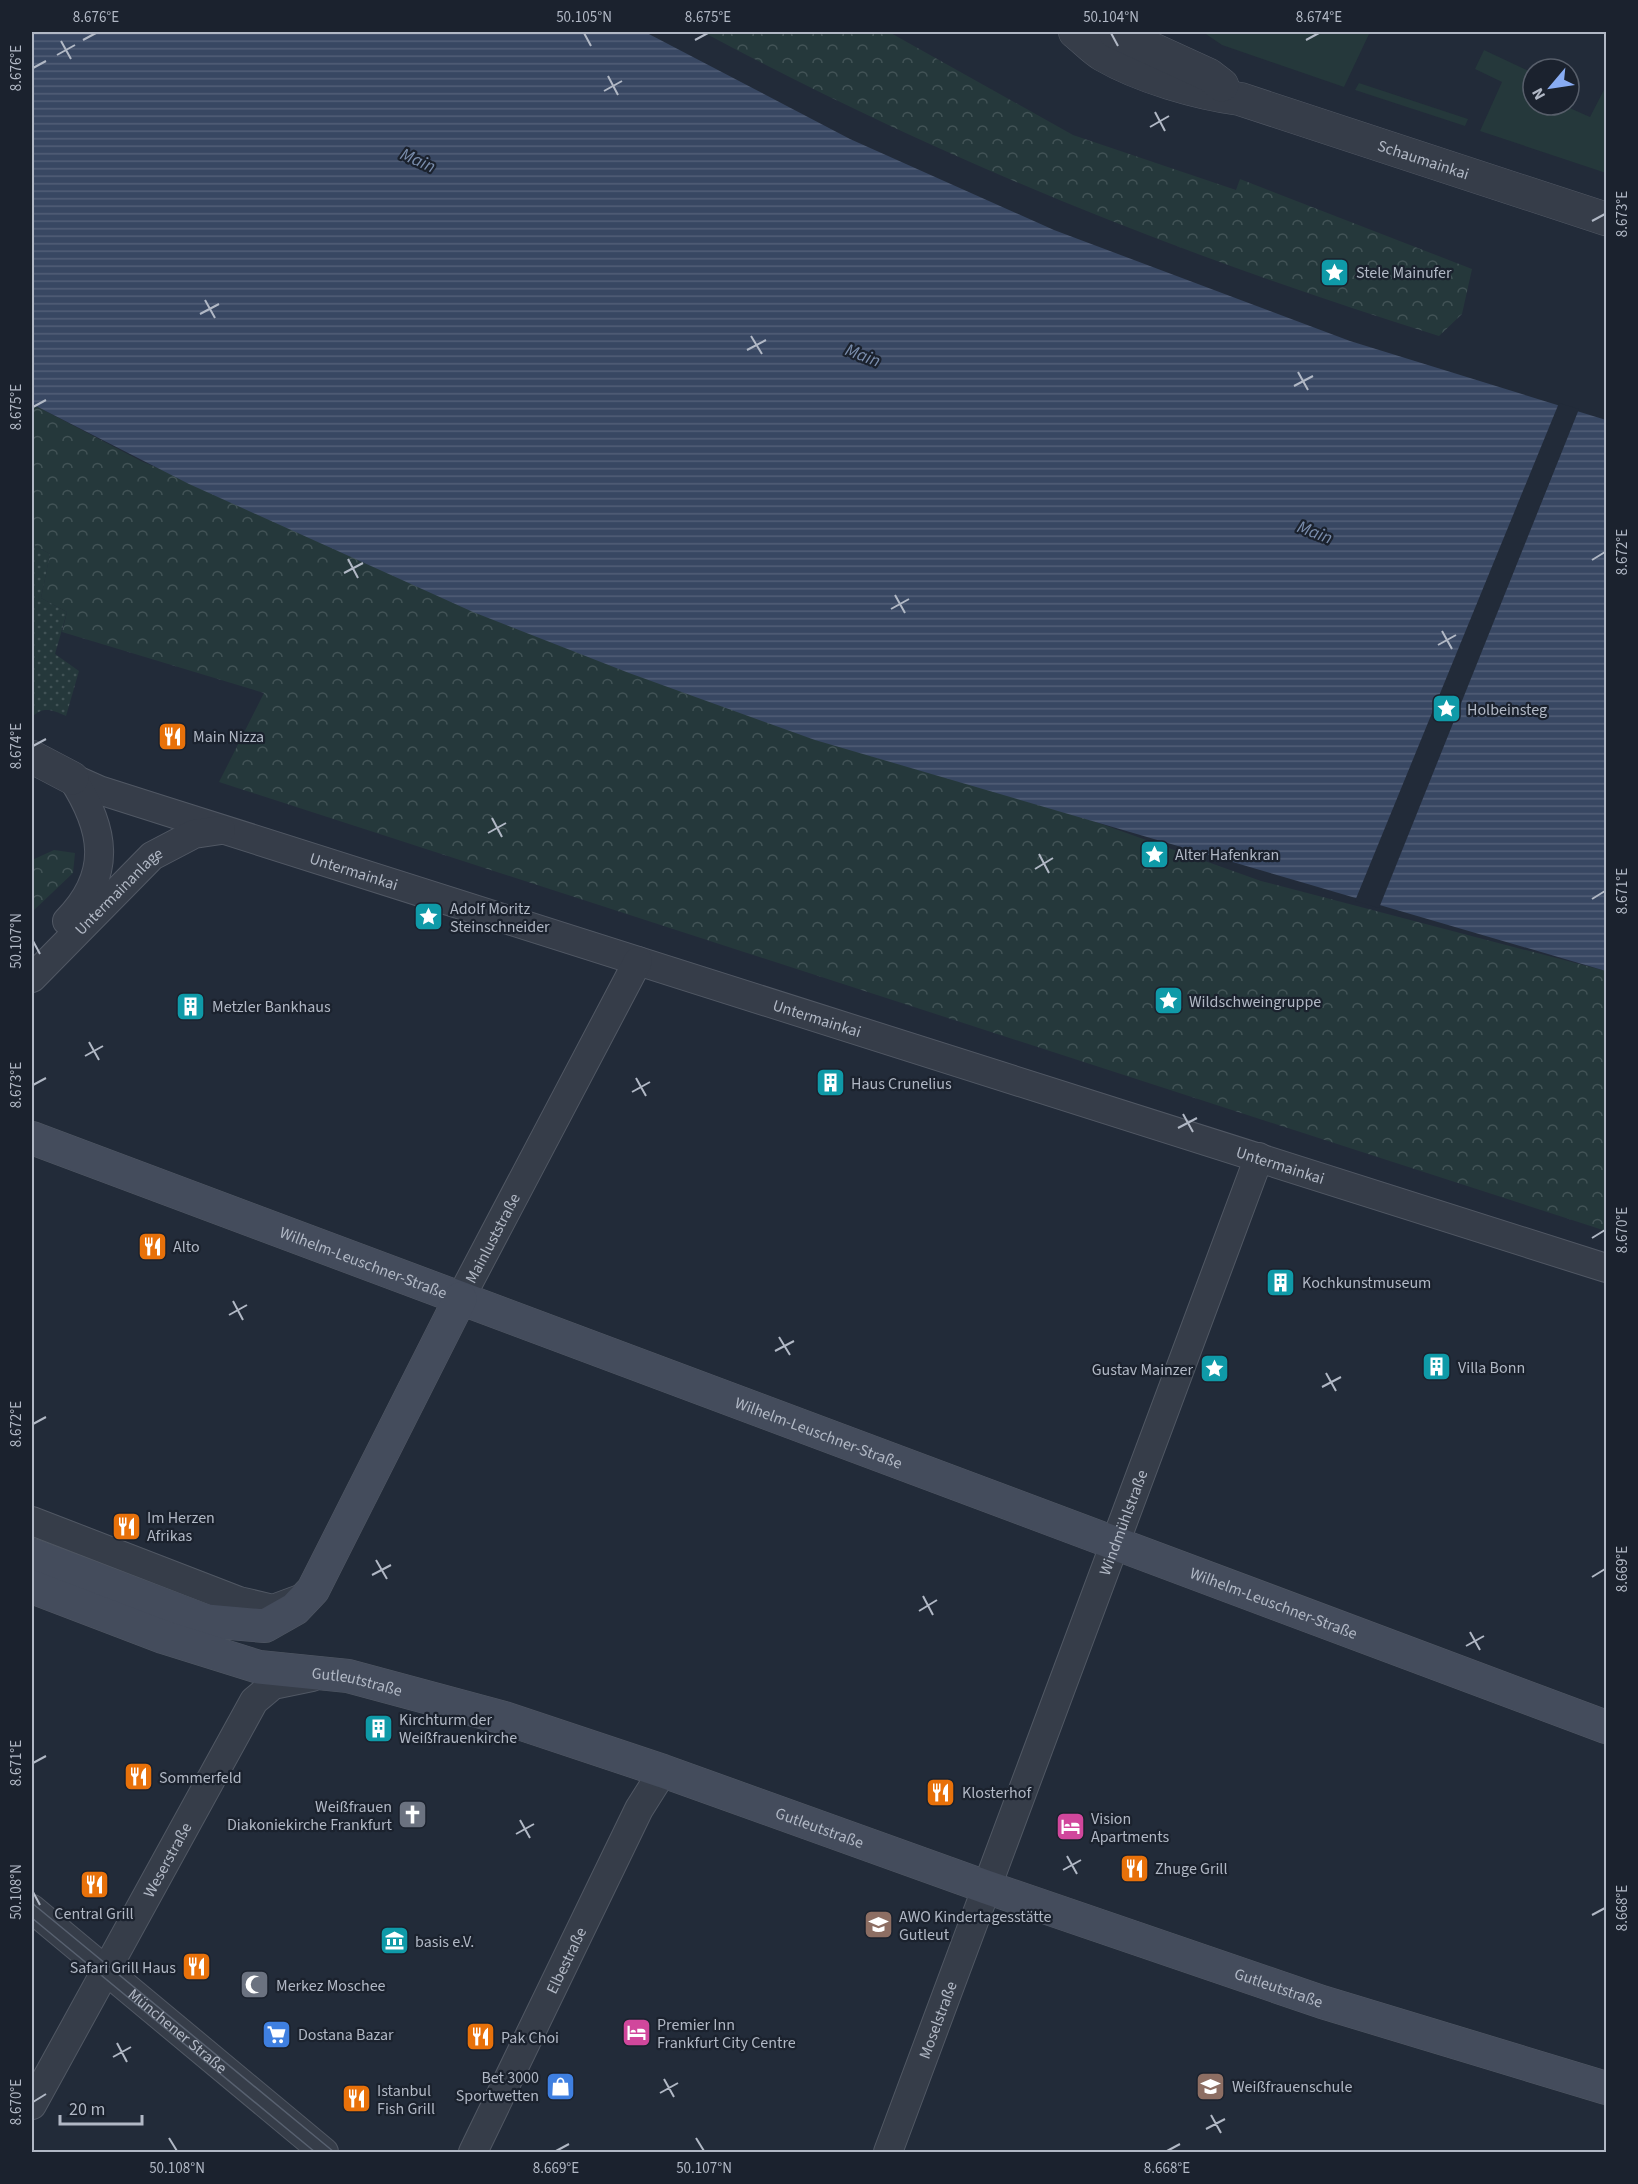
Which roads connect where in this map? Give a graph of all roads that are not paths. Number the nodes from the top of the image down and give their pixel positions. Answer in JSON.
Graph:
{"nodes":[{"id":1,"x":1075,"y":32,"type":"edge"},
{"id":2,"x":1115,"y":32,"type":"edge"},
{"id":3,"x":1240,"y":99,"type":"junction"},
{"id":4,"x":1606,"y":219,"type":"edge"},
{"id":5,"x":32,"y":757,"type":"edge"},
{"id":6,"x":72,"y":778,"type":"junction"},
{"id":7,"x":222,"y":829,"type":"junction"},
{"id":8,"x":32,"y":956,"type":"edge"},
{"id":9,"x":638,"y":961,"type":"junction"},
{"id":10,"x":32,"y":978,"type":"edge"},
{"id":11,"x":32,"y":1138,"type":"edge"},
{"id":12,"x":1259,"y":1157,"type":"junction"},
{"id":13,"x":1606,"y":1268,"type":"edge"},
{"id":14,"x":460,"y":1299,"type":"junction"},
{"id":15,"x":32,"y":1521,"type":"edge"},
{"id":16,"x":1116,"y":1542,"type":"junction"},
{"id":17,"x":32,"y":1555,"type":"edge"},
{"id":18,"x":32,"y":1587,"type":"edge"},
{"id":19,"x":304,"y":1600,"type":"junction"},
{"id":20,"x":206,"y":1621,"type":"junction"},
{"id":21,"x":348,"y":1676,"type":"junction"},
{"id":22,"x":1606,"y":1728,"type":"edge"},
{"id":23,"x":663,"y":1771,"type":"junction"},
{"id":24,"x":986,"y":1887,"type":"junction"},
{"id":25,"x":32,"y":1910,"type":"edge"},
{"id":26,"x":105,"y":1971,"type":"junction"},
{"id":27,"x":1606,"y":2088,"type":"edge"},
{"id":28,"x":32,"y":2105,"type":"edge"},
{"id":29,"x":324,"y":2152,"type":"edge"},
{"id":30,"x":473,"y":2152,"type":"edge"},
{"id":31,"x":888,"y":2152,"type":"edge"}],
"edges":[{"from":1,"to":3,"type":"street","name":"Schaumainkai"},
{"from":2,"to":3,"type":"street","name":"Schaumainkai"},
{"from":3,"to":4,"type":"street","name":"Schaumainkai"},
{"from":5,"to":6,"type":"street","name":"Untermainkai"},
{"from":6,"to":7,"type":"street","name":"Untermainkai"},
{"from":6,"to":8,"type":"street","name":"Untermainanlage"},
{"from":7,"to":9,"type":"street","name":"Untermainkai"},
{"from":7,"to":10,"type":"street","name":"Untermainanlage"},
{"from":9,"to":12,"type":"street","name":"Untermainkai"},
{"from":9,"to":14,"type":"street","name":"Mainluststraße"},
{"from":11,"to":14,"type":"main road","name":"Wilhelm-Leuschner-Straße"},
{"from":12,"to":13,"type":"street","name":"Untermainkai"},
{"from":12,"to":16,"type":"street","name":"Windmühlstraße"},
{"from":14,"to":16,"type":"main road","name":"Wilhelm-Leuschner-Straße"},
{"from":14,"to":19,"type":"main road","name":"Mainluststraße"},
{"from":15,"to":19,"type":"street"},
{"from":16,"to":22,"type":"main road","name":"Wilhelm-Leuschner-Straße"},
{"from":16,"to":24,"type":"street","name":"Windmühlstraße"},
{"from":17,"to":20,"type":"main road"},
{"from":18,"to":21,"type":"main road","name":"Gutleutstraße"},
{"from":19,"to":20,"type":"main road"},
{"from":20,"to":21,"type":"main road"},
{"from":21,"to":23,"type":"main road","name":"Gutleutstraße"},
{"from":21,"to":26,"type":"street","name":"Weserstraße"},
{"from":23,"to":24,"type":"main road","name":"Gutleutstraße"},
{"from":23,"to":30,"type":"street","name":"Elbestraße"},
{"from":24,"to":27,"type":"main road","name":"Gutleutstraße"},
{"from":24,"to":31,"type":"street","name":"Moselstraße"},
{"from":25,"to":26,"type":"street","name":"Münchener Straße"},
{"from":26,"to":28,"type":"street","name":"Weserstraße"},
{"from":26,"to":29,"type":"street","name":"Münchener Straße"}]}
